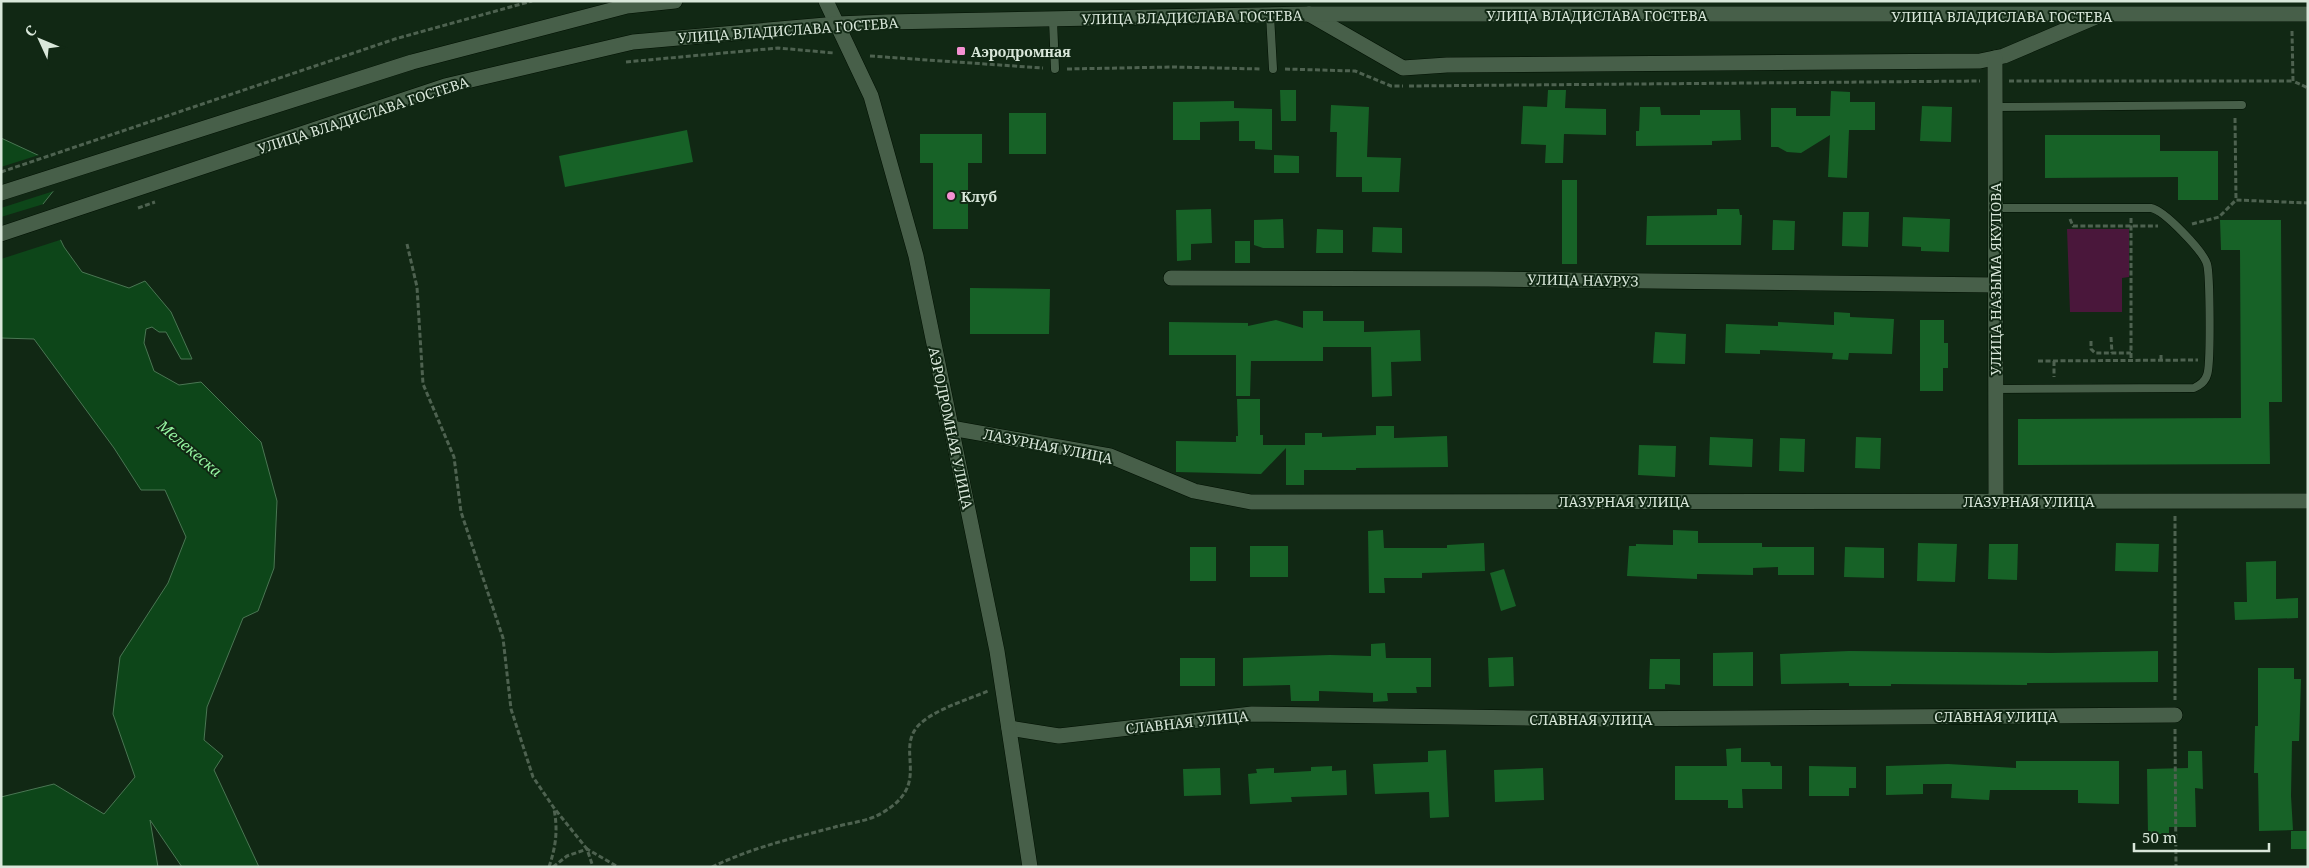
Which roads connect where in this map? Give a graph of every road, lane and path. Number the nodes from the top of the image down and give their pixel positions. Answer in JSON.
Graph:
{"nodes":[{"id":1,"x":532,"y":1,"type":"edge"},
{"id":2,"x":676,"y":1,"type":"edge"},
{"id":3,"x":826,"y":1,"type":"edge"},
{"id":4,"x":626,"y":4,"type":"edge"},
{"id":5,"x":1309,"y":14,"type":"junction"},
{"id":6,"x":2308,"y":14,"type":"edge"},
{"id":7,"x":1270,"y":15,"type":"junction"},
{"id":8,"x":2098,"y":16,"type":"junction"},
{"id":9,"x":1053,"y":20,"type":"junction"},
{"id":10,"x":837,"y":24,"type":"junction"},
{"id":11,"x":2292,"y":31,"type":"dead end"},
{"id":12,"x":843,"y":54,"type":"dead end"},
{"id":13,"x":1995,"y":58,"type":"junction"},
{"id":14,"x":617,"y":64,"type":"dead end"},
{"id":15,"x":1055,"y":69,"type":"dead end"},
{"id":16,"x":1273,"y":69,"type":"dead end"},
{"id":17,"x":2308,"y":88,"type":"edge"},
{"id":18,"x":2238,"y":105,"type":"joint"},
{"id":19,"x":1995,"y":107,"type":"junction"},
{"id":20,"x":1,"y":172,"type":"edge"},
{"id":21,"x":1,"y":193,"type":"edge"},
{"id":22,"x":162,"y":199,"type":"dead end"},
{"id":23,"x":2236,"y":200,"type":"junction"},
{"id":24,"x":2308,"y":203,"type":"edge"},
{"id":25,"x":144,"y":206,"type":"dead end"},
{"id":26,"x":1995,"y":208,"type":"junction"},
{"id":27,"x":2070,"y":208,"type":"junction"},
{"id":28,"x":2131,"y":208,"type":"junction"},
{"id":29,"x":2131,"y":226,"type":"junction"},
{"id":30,"x":2160,"y":226,"type":"dead end"},
{"id":31,"x":2176,"y":227,"type":"junction"},
{"id":32,"x":1,"y":234,"type":"edge"},
{"id":33,"x":407,"y":244,"type":"dead end"},
{"id":34,"x":1171,"y":278,"type":"dead end"},
{"id":35,"x":1995,"y":285,"type":"junction"},
{"id":36,"x":2112,"y":337,"type":"dead end"},
{"id":37,"x":2090,"y":341,"type":"dead end"},
{"id":38,"x":2112,"y":353,"type":"junction"},
{"id":39,"x":2131,"y":353,"type":"junction"},
{"id":40,"x":2161,"y":353,"type":"dead end"},
{"id":41,"x":2102,"y":354,"type":"junction"},
{"id":42,"x":2102,"y":360,"type":"junction"},
{"id":43,"x":2131,"y":360,"type":"junction"},
{"id":44,"x":2160,"y":360,"type":"junction"},
{"id":45,"x":2209,"y":360,"type":"junction"},
{"id":46,"x":2038,"y":361,"type":"dead end"},
{"id":47,"x":1996,"y":389,"type":"junction"},
{"id":48,"x":951,"y":428,"type":"junction"},
{"id":49,"x":1996,"y":500,"type":"junction"},
{"id":50,"x":2175,"y":501,"type":"junction"},
{"id":51,"x":2308,"y":501,"type":"edge"},
{"id":52,"x":1002,"y":685,"type":"junction"},
{"id":53,"x":2175,"y":715,"type":"junction"},
{"id":54,"x":1009,"y":728,"type":"junction"},
{"id":55,"x":554,"y":808,"type":"junction"},
{"id":56,"x":587,"y":849,"type":"junction"},
{"id":57,"x":551,"y":867,"type":"edge"},
{"id":58,"x":593,"y":867,"type":"edge"},
{"id":59,"x":618,"y":867,"type":"edge"},
{"id":60,"x":712,"y":867,"type":"edge"},
{"id":61,"x":1030,"y":867,"type":"edge"},
{"id":62,"x":2176,"y":867,"type":"edge"}],
"edges":[{"from":1,"to":20,"type":"path"},
{"from":2,"to":4,"type":"street"},
{"from":3,"to":10,"type":"street","name":"АЭРОДРОМНАЯ УЛИЦА"},
{"from":4,"to":21,"type":"street"},
{"from":5,"to":7,"type":"street","name":"УЛИЦА ВЛАДИСЛАВА ГОСТЕВА"},
{"from":5,"to":8,"type":"street","name":"УЛИЦА ВЛАДИСЛАВА ГОСТЕВА"},
{"from":5,"to":13,"type":"street"},
{"from":6,"to":8,"type":"street","name":"УЛИЦА ВЛАДИСЛАВА ГОСТЕВА"},
{"from":7,"to":9,"type":"street","name":"УЛИЦА ВЛАДИСЛАВА ГОСТЕВА"},
{"from":7,"to":16,"type":"lane"},
{"from":8,"to":13,"type":"street"},
{"from":9,"to":10,"type":"street","name":"УЛИЦА ВЛАДИСЛАВА ГОСТЕВА"},
{"from":9,"to":15,"type":"lane"},
{"from":10,"to":32,"type":"street","name":"УЛИЦА ВЛАДИСЛАВА ГОСТЕВА"},
{"from":10,"to":48,"type":"street","name":"АЭРОДРОМНАЯ УЛИЦА"},
{"from":11,"to":17,"type":"path"},
{"from":12,"to":14,"type":"path"},
{"from":13,"to":19,"type":"street","name":"УЛИЦА НАЗЫМА ЯКУПОВА"},
{"from":18,"to":19,"type":"lane"},
{"from":18,"to":23,"type":"path"},
{"from":19,"to":26,"type":"street","name":"УЛИЦА НАЗЫМА ЯКУПОВА"},
{"from":22,"to":25,"type":"path"},
{"from":23,"to":24,"type":"path"},
{"from":23,"to":31,"type":"path"},
{"from":26,"to":27,"type":"lane"},
{"from":26,"to":35,"type":"street","name":"УЛИЦА НАЗЫМА ЯКУПОВА"},
{"from":27,"to":28,"type":"lane"},
{"from":27,"to":29,"type":"path"},
{"from":28,"to":29,"type":"path"},
{"from":28,"to":31,"type":"lane"},
{"from":29,"to":30,"type":"path"},
{"from":29,"to":39,"type":"path"},
{"from":31,"to":45,"type":"lane"},
{"from":33,"to":55,"type":"path"},
{"from":34,"to":35,"type":"street","name":"УЛИЦА НАУРУЗ"},
{"from":35,"to":47,"type":"street","name":"УЛИЦА НАЗЫМА ЯКУПОВА"},
{"from":36,"to":38,"type":"path"},
{"from":37,"to":41,"type":"path"},
{"from":38,"to":39,"type":"path"},
{"from":38,"to":41,"type":"path"},
{"from":39,"to":43,"type":"path"},
{"from":40,"to":44,"type":"path"},
{"from":41,"to":42,"type":"path"},
{"from":42,"to":43,"type":"path"},
{"from":42,"to":46,"type":"path"},
{"from":43,"to":44,"type":"path"},
{"from":44,"to":45,"type":"path"},
{"from":45,"to":47,"type":"lane"},
{"from":47,"to":49,"type":"street","name":"УЛИЦА НАЗЫМА ЯКУПОВА"},
{"from":48,"to":49,"type":"street","name":"ЛАЗУРНАЯ УЛИЦА"},
{"from":48,"to":52,"type":"street","name":"АЭРОДРОМНАЯ УЛИЦА"},
{"from":49,"to":50,"type":"street","name":"ЛАЗУРНАЯ УЛИЦА"},
{"from":50,"to":51,"type":"street","name":"ЛАЗУРНАЯ УЛИЦА"},
{"from":50,"to":53,"type":"path"},
{"from":52,"to":54,"type":"street","name":"АЭРОДРОМНАЯ УЛИЦА"},
{"from":52,"to":60,"type":"path"},
{"from":53,"to":54,"type":"street","name":"СЛАВНАЯ УЛИЦА"},
{"from":53,"to":62,"type":"path"},
{"from":54,"to":61,"type":"street","name":"АЭРОДРОМНАЯ УЛИЦА"},
{"from":55,"to":56,"type":"path"},
{"from":55,"to":57,"type":"path"},
{"from":56,"to":57,"type":"path"},
{"from":56,"to":58,"type":"path"},
{"from":56,"to":59,"type":"path"}]}
